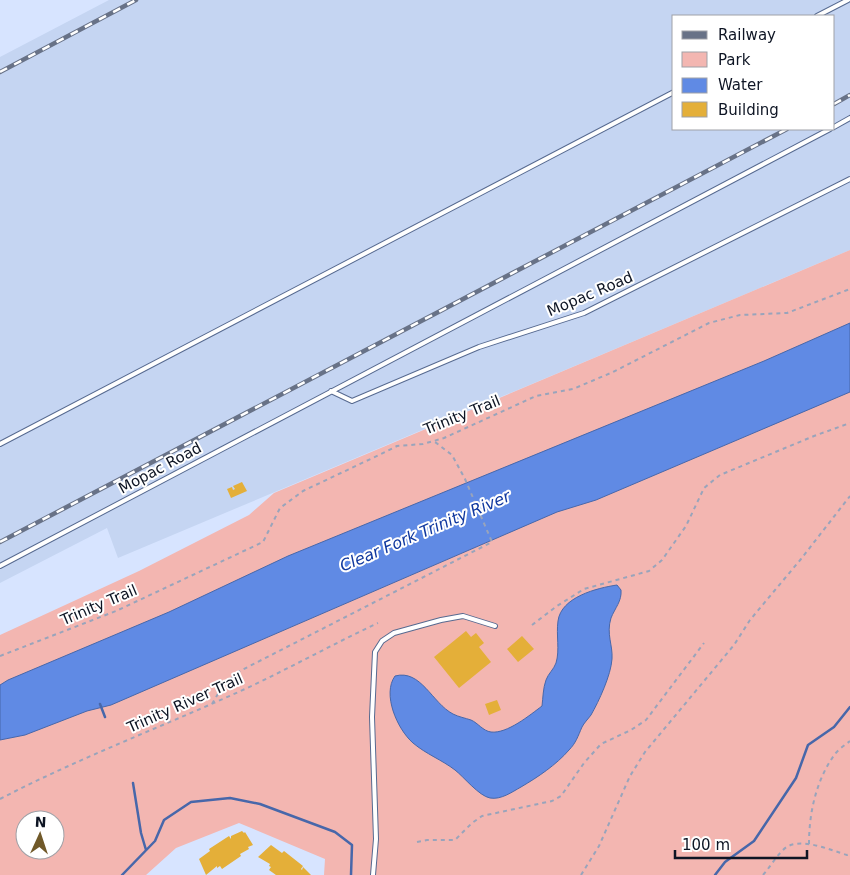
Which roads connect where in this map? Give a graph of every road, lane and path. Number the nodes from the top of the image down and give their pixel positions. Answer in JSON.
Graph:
{"nodes":[{"id":1,"x":848,"y":0,"type":"edge"},
{"id":2,"x":819,"y":15,"type":"edge"},
{"id":3,"x":672,"y":93,"type":"edge"},
{"id":4,"x":850,"y":118,"type":"edge"},
{"id":5,"x":835,"y":126,"type":"edge"},
{"id":6,"x":828,"y":130,"type":"edge"},
{"id":7,"x":850,"y":178,"type":"edge"},
{"id":8,"x":850,"y":289,"type":"edge"},
{"id":9,"x":331,"y":391,"type":"junction"},
{"id":10,"x":850,"y":423,"type":"edge"},
{"id":11,"x":434,"y":441,"type":"junction"},
{"id":12,"x":0,"y":444,"type":"edge"},
{"id":13,"x":850,"y":496,"type":"edge"},
{"id":14,"x":0,"y":566,"type":"edge"},
{"id":15,"x":378,"y":623,"type":"dead end"},
{"id":16,"x":532,"y":625,"type":"dead end"},
{"id":17,"x":495,"y":626,"type":"dead end"},
{"id":18,"x":704,"y":643,"type":"dead end"},
{"id":19,"x":0,"y":656,"type":"edge"},
{"id":20,"x":212,"y":704,"type":"junction"},
{"id":21,"x":850,"y":741,"type":"edge"},
{"id":22,"x":0,"y":799,"type":"edge"},
{"id":23,"x":417,"y":842,"type":"dead end"},
{"id":24,"x":809,"y":844,"type":"junction"},
{"id":25,"x":850,"y":854,"type":"edge"},
{"id":26,"x":373,"y":875,"type":"edge"},
{"id":27,"x":581,"y":875,"type":"edge"},
{"id":28,"x":763,"y":875,"type":"edge"}],
"edges":[{"from":1,"to":2,"type":"lane"},
{"from":3,"to":12,"type":"lane"},
{"from":4,"to":5,"type":"lane"},
{"from":6,"to":9,"type":"lane","name":"Mopac Road"},
{"from":7,"to":9,"type":"lane","name":"Mopac Road"},
{"from":8,"to":11,"type":"path","name":"Trinity Trail"},
{"from":9,"to":14,"type":"lane","name":"Mopac Road"},
{"from":10,"to":16,"type":"path"},
{"from":11,"to":19,"type":"path","name":"Trinity Trail"},
{"from":11,"to":20,"type":"path"},
{"from":13,"to":27,"type":"path"},
{"from":15,"to":20,"type":"path","name":"Trinity River Trail"},
{"from":17,"to":26,"type":"lane"},
{"from":18,"to":23,"type":"path"},
{"from":20,"to":22,"type":"path","name":"Trinity River Trail"},
{"from":21,"to":24,"type":"path"},
{"from":24,"to":25,"type":"path"},
{"from":24,"to":28,"type":"path"}]}
